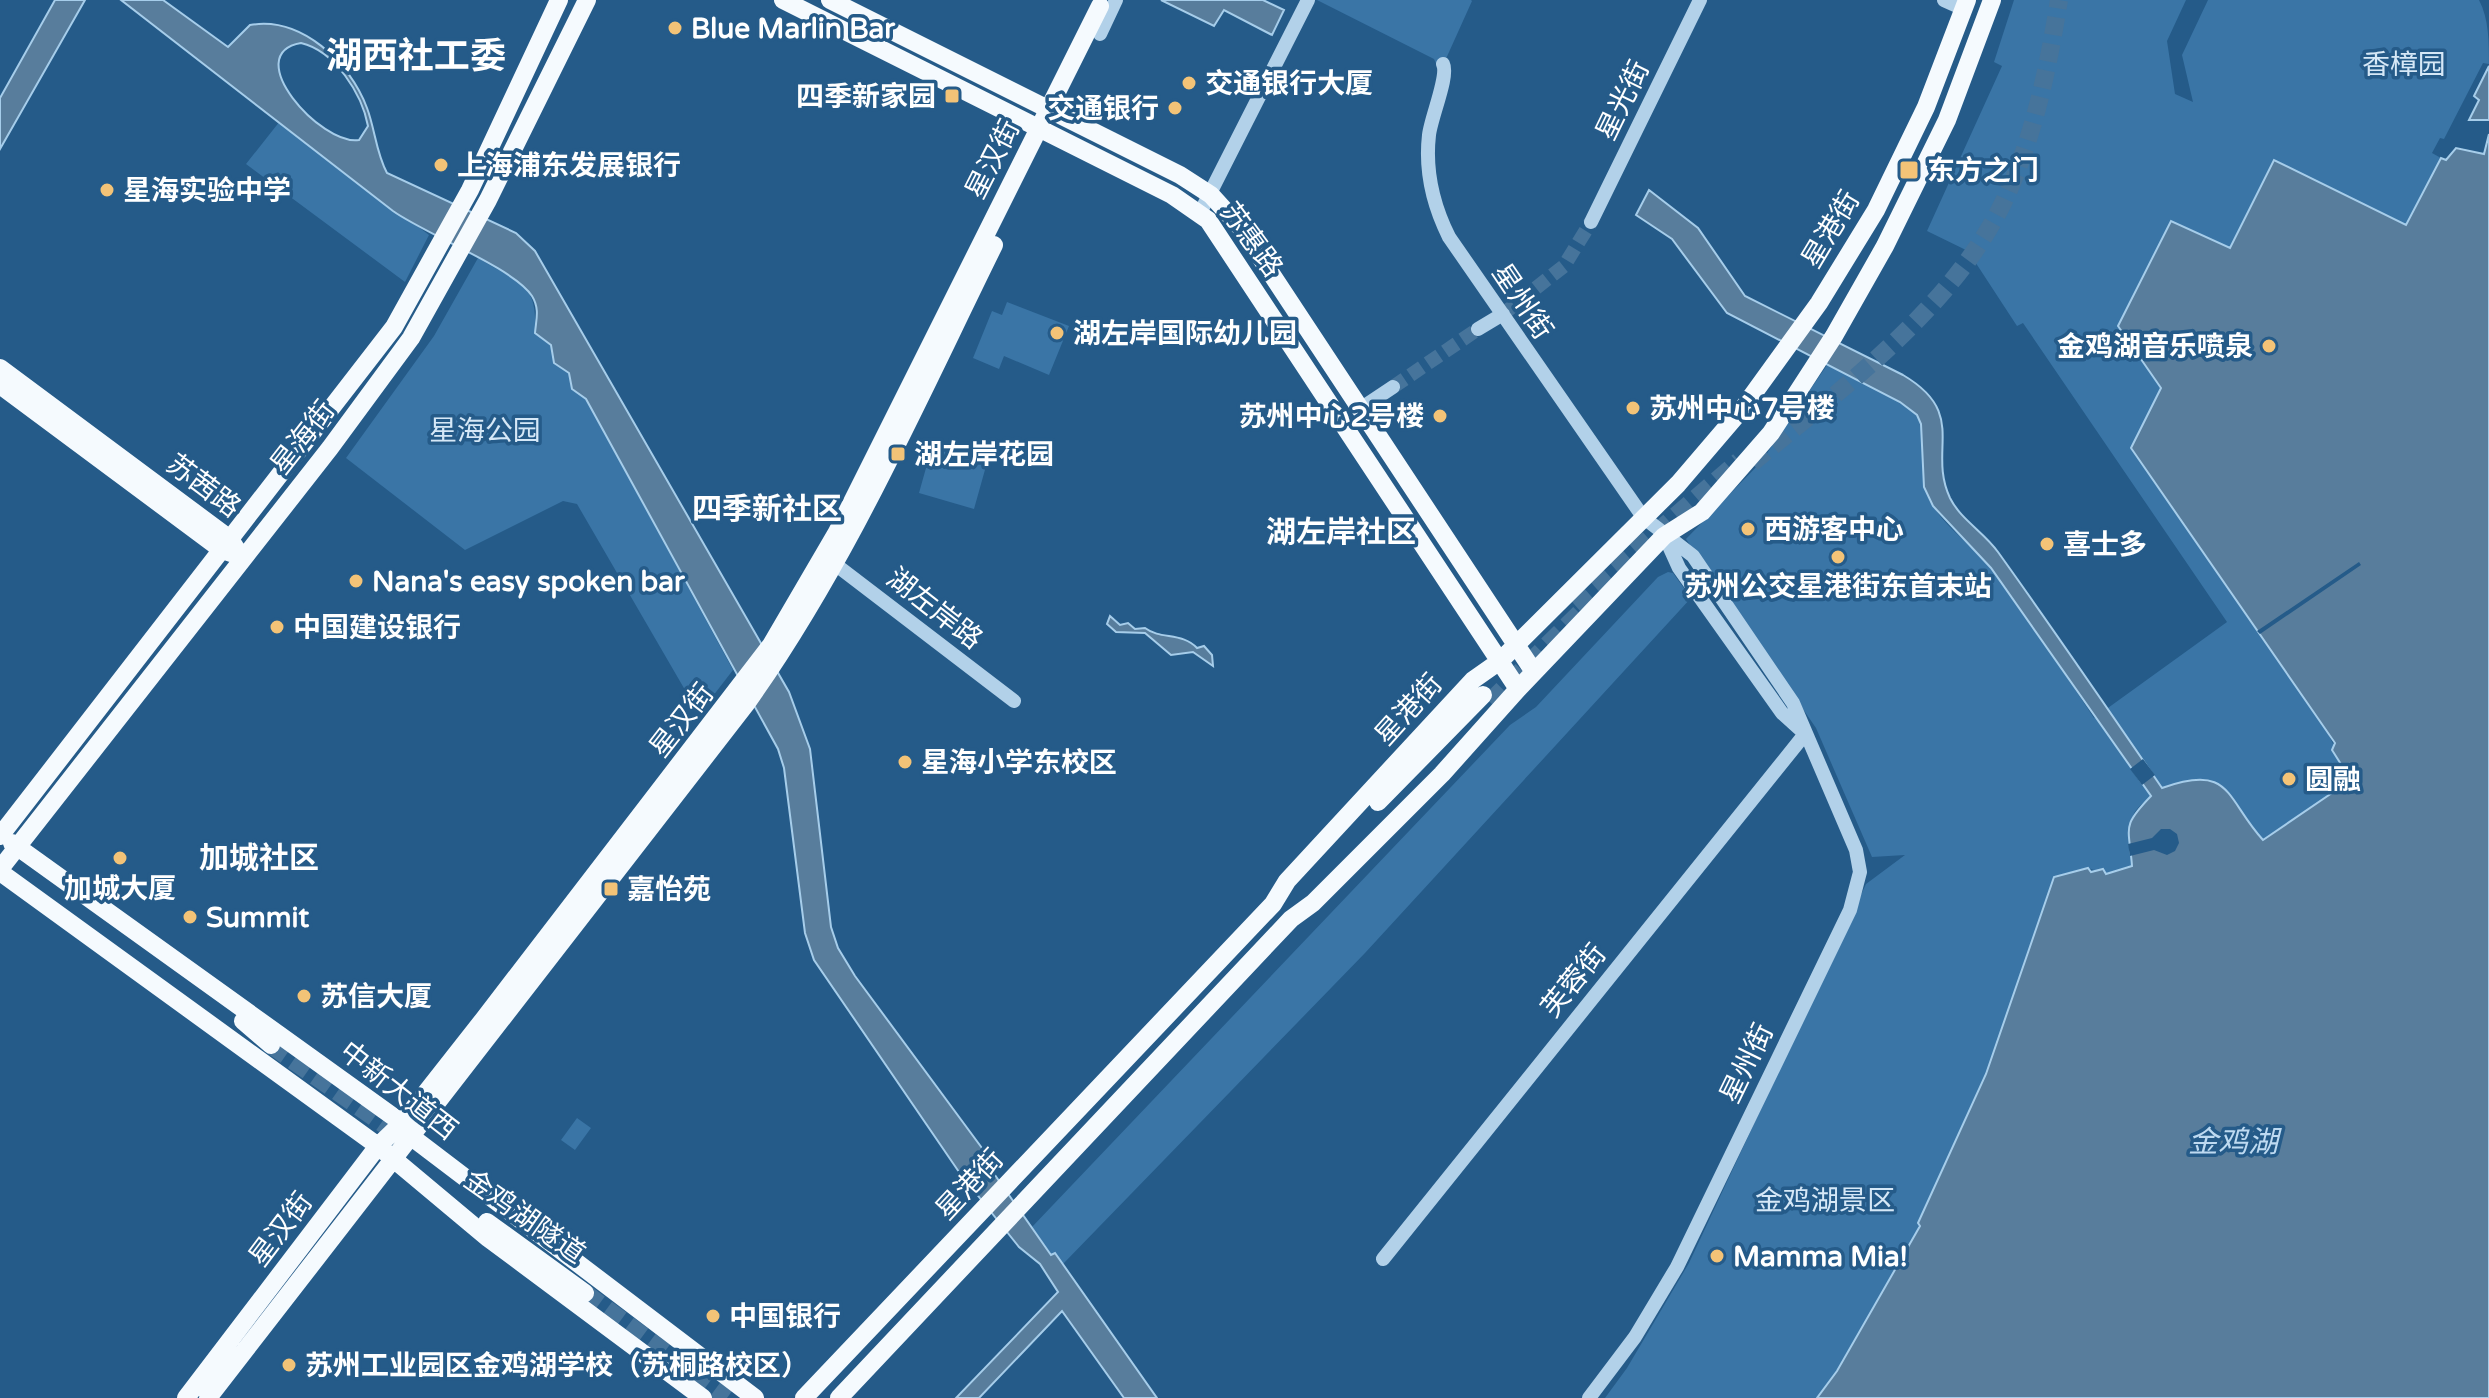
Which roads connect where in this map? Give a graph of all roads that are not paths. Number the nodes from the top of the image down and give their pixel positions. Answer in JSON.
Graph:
{"nodes":[{"id":1,"x":559,"y":0,"type":"edge"},
{"id":2,"x":587,"y":0,"type":"edge"},
{"id":3,"x":783,"y":0,"type":"edge"},
{"id":4,"x":830,"y":0,"type":"edge"},
{"id":5,"x":1308,"y":0,"type":"edge"},
{"id":6,"x":1700,"y":0,"type":"edge"},
{"id":7,"x":1944,"y":0,"type":"edge"},
{"id":8,"x":1992,"y":0,"type":"edge"},
{"id":9,"x":1106,"y":2,"type":"edge"},
{"id":10,"x":1966,"y":5,"type":"edge"},
{"id":11,"x":1100,"y":34,"type":"joint"},
{"id":12,"x":1443,"y":64,"type":"dead end"},
{"id":13,"x":1054,"y":111,"type":"junction"},
{"id":14,"x":1044,"y":131,"type":"junction"},
{"id":15,"x":1211,"y":195,"type":"junction"},
{"id":16,"x":1200,"y":213,"type":"junction"},
{"id":17,"x":1591,"y":222,"type":"tunnel mouth"},
{"id":18,"x":1502,"y":314,"type":"junction"},
{"id":19,"x":1478,"y":329,"type":"tunnel mouth"},
{"id":20,"x":0,"y":368,"type":"edge"},
{"id":21,"x":0,"y":385,"type":"edge"},
{"id":22,"x":1393,"y":387,"type":"tunnel mouth"},
{"id":23,"x":1360,"y":409,"type":"junction"},
{"id":24,"x":1643,"y":517,"type":"junction"},
{"id":25,"x":1664,"y":536,"type":"junction"},
{"id":26,"x":226,"y":545,"type":"junction"},
{"id":27,"x":244,"y":558,"type":"junction"},
{"id":28,"x":830,"y":560,"type":"junction"},
{"id":29,"x":1516,"y":645,"type":"junction"},
{"id":30,"x":1500,"y":661,"type":"junction"},
{"id":31,"x":1534,"y":672,"type":"junction"},
{"id":32,"x":1518,"y":689,"type":"junction"},
{"id":33,"x":1014,"y":701,"type":"dead end"},
{"id":34,"x":1805,"y":734,"type":"junction"},
{"id":35,"x":0,"y":838,"type":"edge"},
{"id":36,"x":20,"y":846,"type":"junction"},
{"id":37,"x":0,"y":870,"type":"edge"},
{"id":38,"x":1273,"y":904,"type":"junction"},
{"id":39,"x":1291,"y":919,"type":"junction"},
{"id":40,"x":134,"y":928,"type":"junction"},
{"id":41,"x":271,"y":1045,"type":"tunnel mouth"},
{"id":42,"x":405,"y":1129,"type":"junction"},
{"id":43,"x":385,"y":1152,"type":"junction"},
{"id":44,"x":1383,"y":1259,"type":"dead end"},
{"id":45,"x":585,"y":1293,"type":"tunnel mouth"},
{"id":46,"x":213,"y":1377,"type":"junction"},
{"id":47,"x":186,"y":1398,"type":"edge"},
{"id":48,"x":208,"y":1398,"type":"edge"},
{"id":49,"x":703,"y":1398,"type":"edge"},
{"id":50,"x":755,"y":1398,"type":"edge"},
{"id":51,"x":804,"y":1398,"type":"edge"},
{"id":52,"x":839,"y":1398,"type":"edge"},
{"id":53,"x":1589,"y":1398,"type":"edge"}],
"edges":[{"from":1,"to":26,"type":"main road","name":"星海街"},
{"from":2,"to":27,"type":"main road","name":"星海街"},
{"from":3,"to":14,"type":"main road","name":"苏惠路"},
{"from":4,"to":13,"type":"main road","name":"苏惠路"},
{"from":5,"to":15,"type":"street"},
{"from":6,"to":17,"type":"street","name":"星光街"},
{"from":7,"to":10,"type":"street"},
{"from":8,"to":25,"type":"main road","name":"星港街"},
{"from":9,"to":11,"type":"street","name":"星汉街"},
{"from":9,"to":13,"type":"main road","name":"星汉街"},
{"from":10,"to":24,"type":"main road","name":"星港街"},
{"from":11,"to":13,"type":"main road","name":"星汉街"},
{"from":12,"to":18,"type":"street","name":"星州街"},
{"from":13,"to":14,"type":"main road","name":"星汉街"},
{"from":13,"to":15,"type":"main road","name":"苏惠路"},
{"from":14,"to":16,"type":"main road","name":"苏惠路"},
{"from":14,"to":28,"type":"main road","name":"星汉街"},
{"from":15,"to":16,"type":"street"},
{"from":15,"to":23,"type":"main road","name":"苏惠路"},
{"from":16,"to":30,"type":"main road","name":"苏惠路"},
{"from":18,"to":19,"type":"street"},
{"from":18,"to":24,"type":"street","name":"星州街"},
{"from":20,"to":26,"type":"main road","name":"苏茜路"},
{"from":21,"to":26,"type":"main road","name":"苏茜路"},
{"from":22,"to":23,"type":"street"},
{"from":23,"to":29,"type":"main road","name":"苏惠路"},
{"from":24,"to":25,"type":"street","name":"星州街"},
{"from":24,"to":29,"type":"main road","name":"星港街"},
{"from":25,"to":31,"type":"main road","name":"星港街"},
{"from":25,"to":34,"type":"street","name":"星州街"},
{"from":26,"to":27,"type":"main road","name":"苏茜路"},
{"from":26,"to":35,"type":"main road","name":"星海街"},
{"from":27,"to":36,"type":"main road","name":"星海街"},
{"from":28,"to":33,"type":"street","name":"湖左岸路"},
{"from":28,"to":42,"type":"main road","name":"星汉街"},
{"from":29,"to":30,"type":"main road","name":"星港街"},
{"from":29,"to":31,"type":"main road","name":"苏惠路"},
{"from":30,"to":32,"type":"main road","name":"苏惠路"},
{"from":30,"to":38,"type":"main road","name":"星港街"},
{"from":31,"to":32,"type":"main road","name":"星港街"},
{"from":32,"to":39,"type":"main road","name":"星港街"},
{"from":34,"to":44,"type":"street","name":"芙蓉街"},
{"from":34,"to":53,"type":"street","name":"星州街"},
{"from":35,"to":36,"type":"main road","name":"中新大道西"},
{"from":36,"to":37,"type":"main road","name":"星海街"},
{"from":36,"to":40,"type":"main road","name":"中新大道西"},
{"from":37,"to":43,"type":"main road","name":"中新大道西"},
{"from":38,"to":39,"type":"main road"},
{"from":38,"to":51,"type":"main road","name":"星港街"},
{"from":39,"to":52,"type":"main road","name":"星港街"},
{"from":40,"to":41,"type":"main road"},
{"from":40,"to":42,"type":"main road","name":"中新大道西"},
{"from":42,"to":43,"type":"main road","name":"星汉街"},
{"from":42,"to":50,"type":"main road","name":"中新大道西"},
{"from":43,"to":45,"type":"main road","name":"金鸡湖隧道"},
{"from":43,"to":46,"type":"main road","name":"星汉街"},
{"from":43,"to":49,"type":"main road","name":"中新大道西"},
{"from":46,"to":47,"type":"main road","name":"星汉街"},
{"from":46,"to":48,"type":"main road","name":"星汉街"}]}
